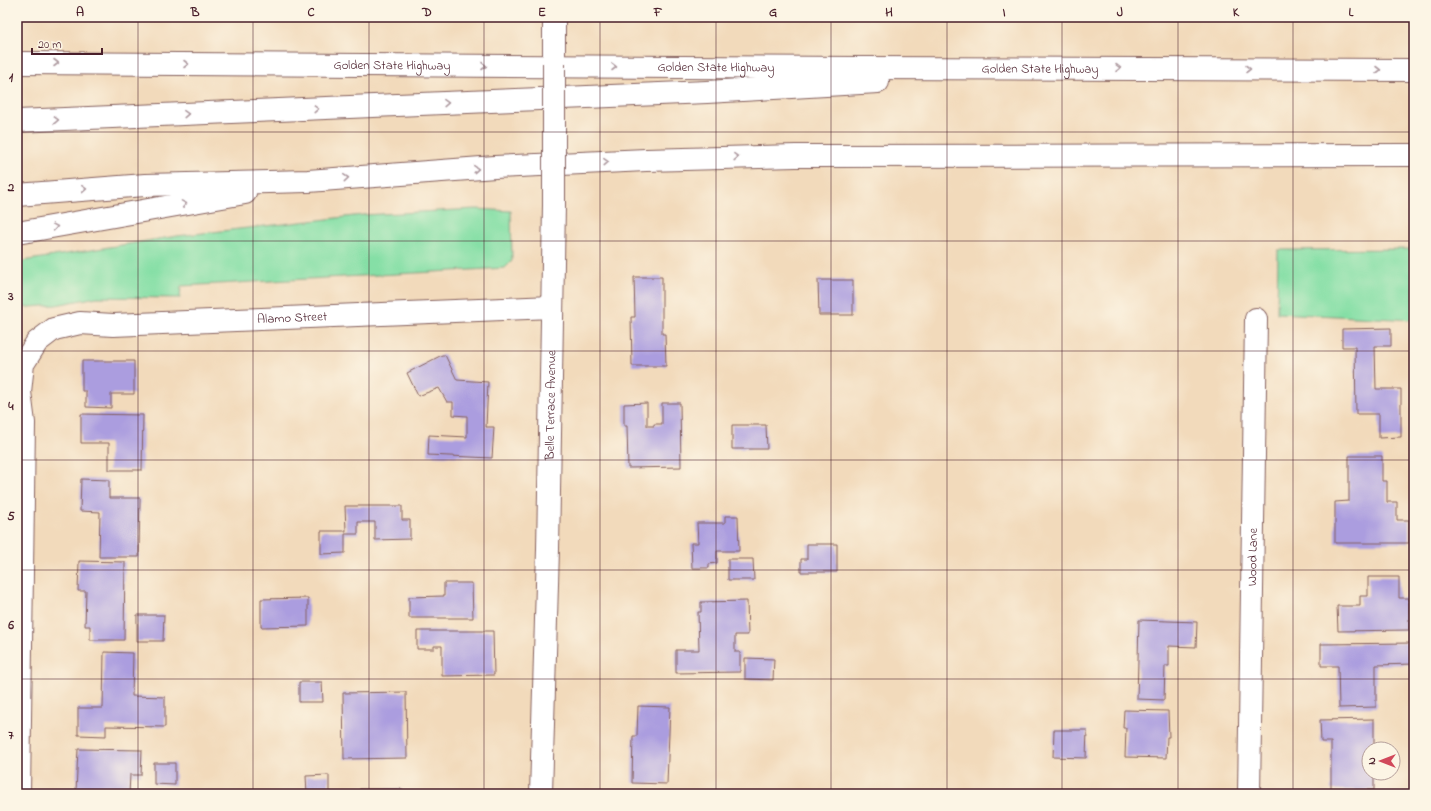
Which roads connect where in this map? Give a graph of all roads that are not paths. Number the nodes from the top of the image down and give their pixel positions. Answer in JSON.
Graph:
{"nodes":[{"id":1,"x":554,"y":17,"type":"edge"},
{"id":2,"x":17,"y":63,"type":"edge"},
{"id":3,"x":1065,"y":68,"type":"junction"},
{"id":4,"x":1414,"y":70,"type":"edge"},
{"id":5,"x":17,"y":121,"type":"edge"},
{"id":6,"x":1414,"y":155,"type":"edge"},
{"id":7,"x":308,"y":181,"type":"junction"},
{"id":8,"x":17,"y":195,"type":"edge"},
{"id":9,"x":17,"y":233,"type":"edge"},
{"id":10,"x":552,"y":307,"type":"junction"},
{"id":11,"x":1256,"y":319,"type":"dead end"},
{"id":12,"x":19,"y":794,"type":"edge"},
{"id":13,"x":542,"y":794,"type":"edge"},
{"id":14,"x":1249,"y":794,"type":"edge"}],
"edges":[{"from":1,"to":10,"type":"main road","name":"Belle Terrace Avenue","bridge":true},
{"from":2,"to":3,"type":"main road","name":"Golden State Highway","one_way":true},
{"from":3,"to":4,"type":"main road","name":"Golden State Highway","one_way":true},
{"from":5,"to":3,"type":"main road","one_way":true},
{"from":7,"to":6,"type":"main road","one_way":true},
{"from":8,"to":7,"type":"main road","one_way":true},
{"from":9,"to":7,"type":"main road","one_way":true},
{"from":10,"to":12,"type":"main road","name":"Alamo Street"},
{"from":10,"to":13,"type":"main road","name":"Belle Terrace Avenue"},
{"from":11,"to":14,"type":"main road","name":"Wood Lane"}]}
